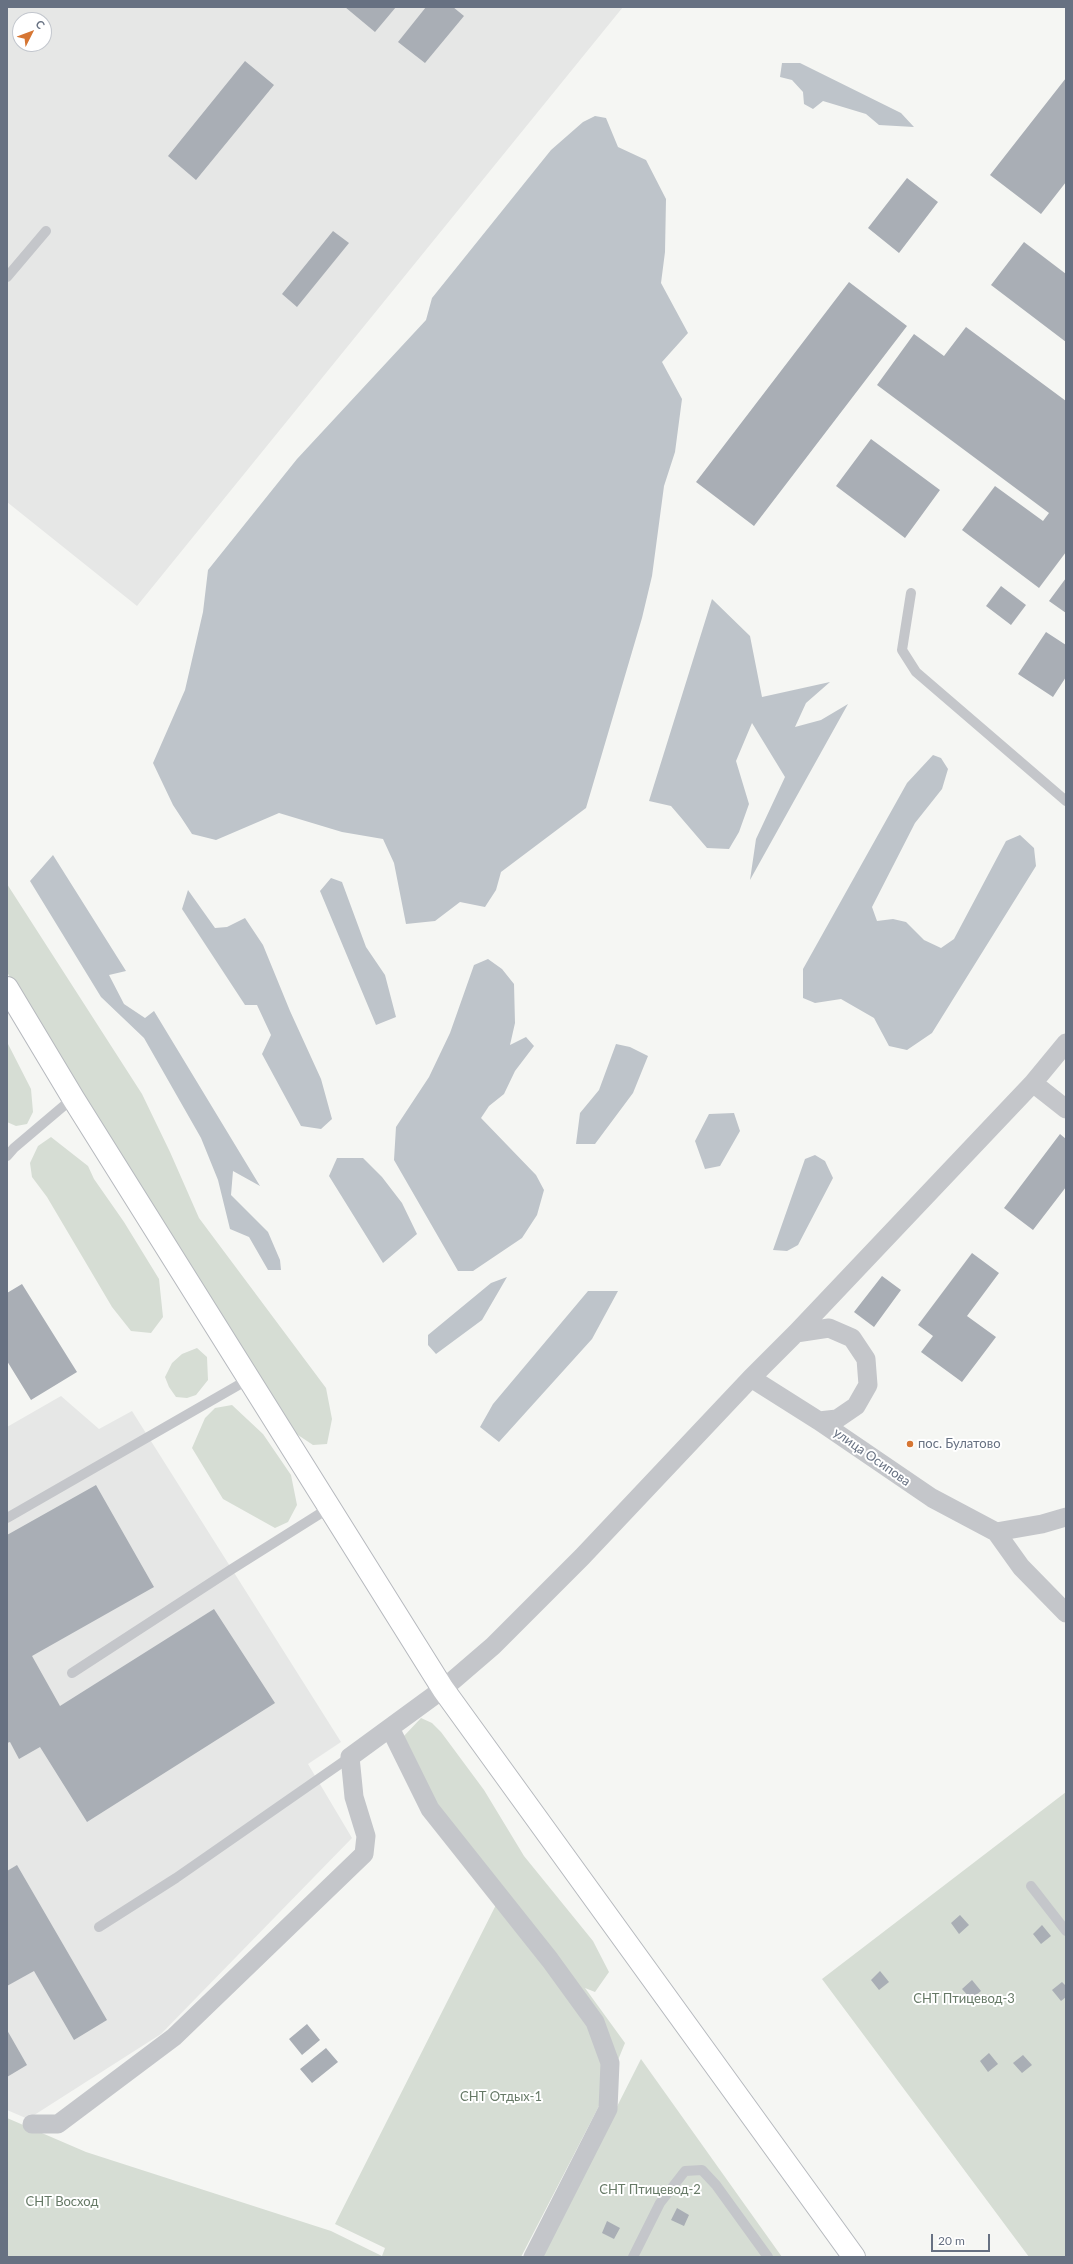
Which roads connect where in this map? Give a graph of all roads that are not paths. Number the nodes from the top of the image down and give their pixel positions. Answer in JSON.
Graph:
{"nodes":[{"id":1,"x":46,"y":231,"type":"dead end"},
{"id":2,"x":7,"y":277,"type":"edge"},
{"id":3,"x":911,"y":593,"type":"dead end"},
{"id":4,"x":1066,"y":801,"type":"edge"},
{"id":5,"x":7,"y":988,"type":"edge"},
{"id":6,"x":1066,"y":1044,"type":"edge"},
{"id":7,"x":1033,"y":1083,"type":"junction"},
{"id":8,"x":73,"y":1098,"type":"junction"},
{"id":9,"x":1066,"y":1109,"type":"edge"},
{"id":10,"x":7,"y":1156,"type":"edge"},
{"id":11,"x":796,"y":1333,"type":"junction"},
{"id":12,"x":751,"y":1378,"type":"junction"},
{"id":13,"x":249,"y":1379,"type":"junction"},
{"id":14,"x":819,"y":1420,"type":"junction"},
{"id":15,"x":329,"y":1508,"type":"junction"},
{"id":16,"x":1066,"y":1517,"type":"edge"},
{"id":17,"x":7,"y":1518,"type":"edge"},
{"id":18,"x":996,"y":1532,"type":"junction"},
{"id":19,"x":1066,"y":1613,"type":"edge"},
{"id":20,"x":72,"y":1673,"type":"dead end"},
{"id":21,"x":443,"y":1689,"type":"junction"},
{"id":22,"x":390,"y":1728,"type":"junction"},
{"id":23,"x":350,"y":1757,"type":"junction"},
{"id":24,"x":1031,"y":1886,"type":"dead end"},
{"id":25,"x":99,"y":1927,"type":"dead end"},
{"id":26,"x":1066,"y":1931,"type":"edge"},
{"id":27,"x":32,"y":2124,"type":"dead end"},
{"id":28,"x":532,"y":2257,"type":"edge"},
{"id":29,"x":633,"y":2257,"type":"edge"},
{"id":30,"x":768,"y":2257,"type":"edge"},
{"id":31,"x":854,"y":2257,"type":"edge"}],
"edges":[{"from":1,"to":2,"type":"lane"},
{"from":3,"to":4,"type":"lane"},
{"from":5,"to":8,"type":"main road"},
{"from":6,"to":7,"type":"street"},
{"from":7,"to":9,"type":"street"},
{"from":7,"to":11,"type":"street"},
{"from":8,"to":10,"type":"lane"},
{"from":8,"to":13,"type":"main road"},
{"from":11,"to":12,"type":"street"},
{"from":11,"to":14,"type":"street"},
{"from":12,"to":14,"type":"street","name":"улица Осипова"},
{"from":12,"to":21,"type":"street"},
{"from":13,"to":15,"type":"main road"},
{"from":13,"to":17,"type":"lane"},
{"from":14,"to":18,"type":"street","name":"улица Осипова"},
{"from":15,"to":20,"type":"lane"},
{"from":15,"to":21,"type":"main road"},
{"from":16,"to":18,"type":"street"},
{"from":18,"to":19,"type":"street","name":"улица Осипова"},
{"from":21,"to":22,"type":"street"},
{"from":21,"to":31,"type":"main road"},
{"from":22,"to":23,"type":"street"},
{"from":22,"to":28,"type":"street"},
{"from":23,"to":25,"type":"lane"},
{"from":23,"to":27,"type":"street"},
{"from":24,"to":26,"type":"lane"},
{"from":29,"to":30,"type":"lane"}]}
